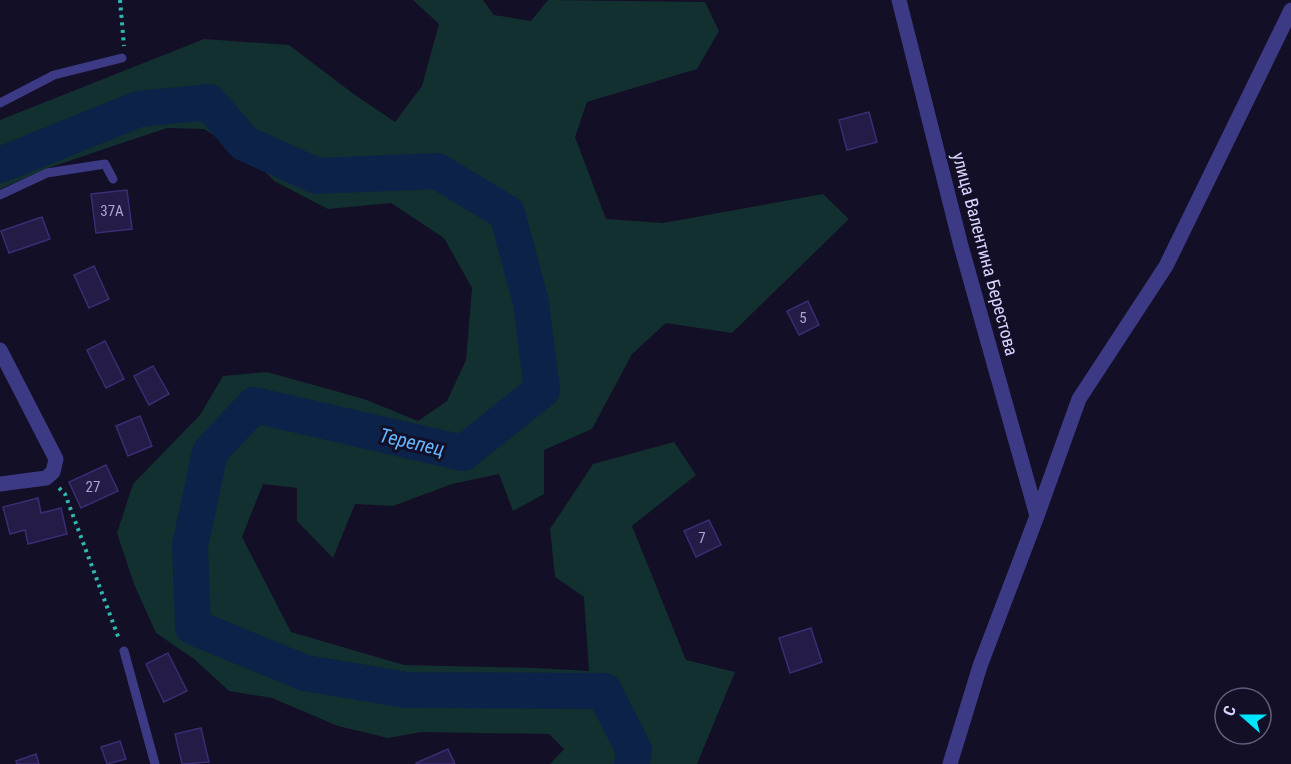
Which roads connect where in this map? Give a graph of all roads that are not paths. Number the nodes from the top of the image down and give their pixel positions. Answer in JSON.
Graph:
{"nodes":[{"id":1,"x":899,"y":0,"type":"edge"},
{"id":2,"x":1291,"y":10,"type":"edge"},
{"id":3,"x":122,"y":58,"type":"road end"},
{"id":4,"x":0,"y":103,"type":"edge"},
{"id":5,"x":113,"y":179,"type":"dead end"},
{"id":6,"x":0,"y":195,"type":"edge"},
{"id":7,"x":0,"y":350,"type":"edge"},
{"id":8,"x":0,"y":484,"type":"edge"},
{"id":9,"x":1037,"y":516,"type":"junction"},
{"id":10,"x":124,"y":651,"type":"road end"},
{"id":11,"x":155,"y":764,"type":"edge"},
{"id":12,"x":950,"y":764,"type":"edge"}],
"edges":[{"from":1,"to":9,"type":"street","name":"улица Валентина Берестова"},
{"from":2,"to":9,"type":"street"},
{"from":3,"to":4,"type":"lane"},
{"from":5,"to":6,"type":"lane"},
{"from":7,"to":8,"type":"street"},
{"from":9,"to":12,"type":"street"},
{"from":10,"to":11,"type":"lane"}]}
